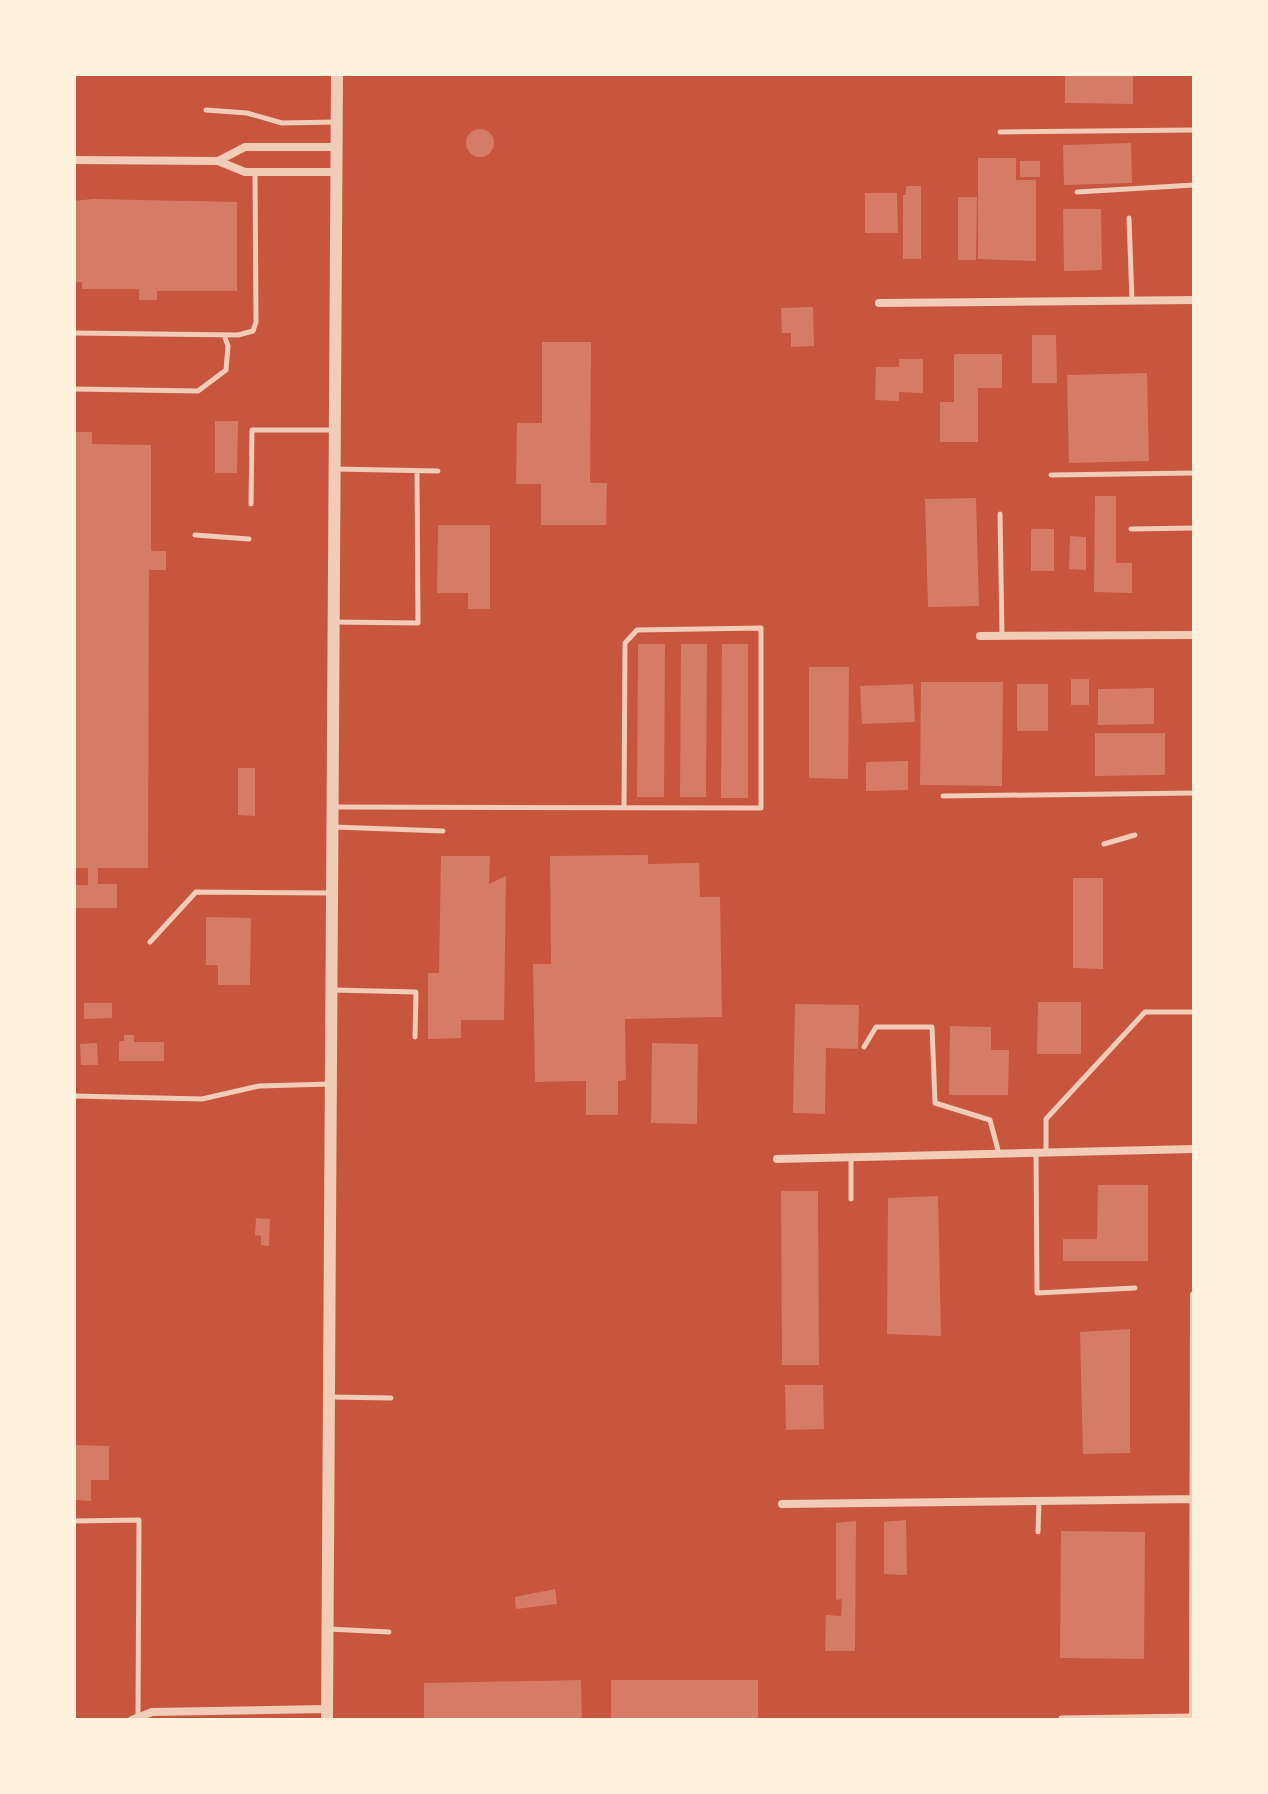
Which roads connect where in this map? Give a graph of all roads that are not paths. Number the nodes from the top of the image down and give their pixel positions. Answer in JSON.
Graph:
{"nodes":[{"id":1,"x":337,"y":74,"type":"edge"},
{"id":2,"x":206,"y":110,"type":"dead end"},
{"id":3,"x":337,"y":122,"type":"junction"},
{"id":4,"x":1194,"y":130,"type":"edge"},
{"id":5,"x":1000,"y":132,"type":"dead end"},
{"id":6,"x":337,"y":147,"type":"junction"},
{"id":7,"x":74,"y":160,"type":"edge"},
{"id":8,"x":218,"y":161,"type":"junction"},
{"id":9,"x":255,"y":172,"type":"junction"},
{"id":10,"x":337,"y":172,"type":"junction"},
{"id":11,"x":1194,"y":185,"type":"edge"},
{"id":12,"x":1077,"y":192,"type":"dead end"},
{"id":13,"x":1129,"y":218,"type":"dead end"},
{"id":14,"x":1194,"y":300,"type":"edge"},
{"id":15,"x":1132,"y":301,"type":"junction"},
{"id":16,"x":879,"y":303,"type":"dead end"},
{"id":17,"x":74,"y":333,"type":"edge"},
{"id":18,"x":224,"y":335,"type":"junction"},
{"id":19,"x":74,"y":389,"type":"edge"},
{"id":20,"x":336,"y":430,"type":"junction"},
{"id":21,"x":335,"y":469,"type":"junction"},
{"id":22,"x":438,"y":471,"type":"dead end"},
{"id":23,"x":417,"y":472,"type":"junction"},
{"id":24,"x":1194,"y":473,"type":"edge"},
{"id":25,"x":1051,"y":475,"type":"dead end"},
{"id":26,"x":251,"y":504,"type":"dead end"},
{"id":27,"x":1000,"y":514,"type":"dead end"},
{"id":28,"x":1194,"y":528,"type":"edge"},
{"id":29,"x":1131,"y":529,"type":"dead end"},
{"id":30,"x":195,"y":535,"type":"dead end"},
{"id":31,"x":249,"y":539,"type":"dead end"},
{"id":32,"x":334,"y":622,"type":"junction"},
{"id":33,"x":1194,"y":635,"type":"edge"},
{"id":34,"x":980,"y":636,"type":"dead end"},
{"id":35,"x":1002,"y":636,"type":"junction"},
{"id":36,"x":1194,"y":793,"type":"edge"},
{"id":37,"x":943,"y":796,"type":"dead end"},
{"id":38,"x":333,"y":807,"type":"junction"},
{"id":39,"x":624,"y":808,"type":"junction"},
{"id":40,"x":333,"y":827,"type":"junction"},
{"id":41,"x":443,"y":831,"type":"dead end"},
{"id":42,"x":1135,"y":835,"type":"dead end"},
{"id":43,"x":1104,"y":844,"type":"dead end"},
{"id":44,"x":332,"y":893,"type":"junction"},
{"id":45,"x":150,"y":942,"type":"dead end"},
{"id":46,"x":332,"y":990,"type":"junction"},
{"id":47,"x":1194,"y":1012,"type":"edge"},
{"id":48,"x":415,"y":1037,"type":"dead end"},
{"id":49,"x":864,"y":1047,"type":"dead end"},
{"id":50,"x":331,"y":1084,"type":"junction"},
{"id":51,"x":74,"y":1096,"type":"edge"},
{"id":52,"x":1194,"y":1149,"type":"edge"},
{"id":53,"x":1036,"y":1153,"type":"junction"},
{"id":54,"x":1046,"y":1153,"type":"junction"},
{"id":55,"x":999,"y":1154,"type":"junction"},
{"id":56,"x":851,"y":1158,"type":"junction"},
{"id":57,"x":777,"y":1159,"type":"dead end"},
{"id":58,"x":851,"y":1199,"type":"dead end"},
{"id":59,"x":1135,"y":1288,"type":"dead end"},
{"id":60,"x":1194,"y":1295,"type":"edge"},
{"id":61,"x":329,"y":1397,"type":"junction"},
{"id":62,"x":391,"y":1398,"type":"dead end"},
{"id":63,"x":1194,"y":1499,"type":"edge"},
{"id":64,"x":1039,"y":1501,"type":"junction"},
{"id":65,"x":782,"y":1504,"type":"dead end"},
{"id":66,"x":74,"y":1521,"type":"edge"},
{"id":67,"x":1038,"y":1532,"type":"dead end"},
{"id":68,"x":1194,"y":1571,"type":"edge"},
{"id":69,"x":327,"y":1629,"type":"junction"},
{"id":70,"x":389,"y":1632,"type":"dead end"},
{"id":71,"x":327,"y":1715,"type":"edge"},
{"id":72,"x":1061,"y":1718,"type":"edge"},
{"id":73,"x":1193,"y":1718,"type":"edge"},
{"id":74,"x":135,"y":1719,"type":"edge"}],
"edges":[{"from":1,"to":3,"type":"street"},
{"from":2,"to":3,"type":"lane"},
{"from":3,"to":6,"type":"street"},
{"from":4,"to":5,"type":"lane"},
{"from":6,"to":8,"type":"street"},
{"from":6,"to":10,"type":"street"},
{"from":7,"to":8,"type":"street"},
{"from":8,"to":9,"type":"street"},
{"from":9,"to":10,"type":"street"},
{"from":9,"to":18,"type":"lane"},
{"from":10,"to":20,"type":"street"},
{"from":11,"to":12,"type":"lane"},
{"from":13,"to":15,"type":"lane"},
{"from":14,"to":15,"type":"street"},
{"from":15,"to":16,"type":"street"},
{"from":17,"to":18,"type":"lane"},
{"from":18,"to":19,"type":"lane"},
{"from":20,"to":21,"type":"street"},
{"from":20,"to":26,"type":"lane"},
{"from":21,"to":23,"type":"lane"},
{"from":21,"to":32,"type":"street"},
{"from":22,"to":23,"type":"lane"},
{"from":23,"to":32,"type":"lane"},
{"from":24,"to":25,"type":"lane"},
{"from":27,"to":35,"type":"lane"},
{"from":28,"to":29,"type":"lane"},
{"from":30,"to":31,"type":"lane"},
{"from":32,"to":38,"type":"street"},
{"from":33,"to":35,"type":"street"},
{"from":34,"to":35,"type":"street"},
{"from":36,"to":37,"type":"lane"},
{"from":38,"to":39,"type":"lane"},
{"from":38,"to":40,"type":"street"},
{"from":39,"to":39,"type":"lane"},
{"from":40,"to":41,"type":"lane"},
{"from":40,"to":44,"type":"street"},
{"from":42,"to":43,"type":"lane"},
{"from":44,"to":45,"type":"lane"},
{"from":44,"to":46,"type":"street"},
{"from":46,"to":48,"type":"lane"},
{"from":46,"to":50,"type":"street"},
{"from":47,"to":54,"type":"lane"},
{"from":49,"to":55,"type":"lane"},
{"from":50,"to":51,"type":"lane"},
{"from":50,"to":61,"type":"street"},
{"from":52,"to":54,"type":"street"},
{"from":53,"to":54,"type":"street"},
{"from":53,"to":55,"type":"street"},
{"from":53,"to":59,"type":"lane"},
{"from":55,"to":56,"type":"street"},
{"from":56,"to":57,"type":"street"},
{"from":56,"to":58,"type":"lane"},
{"from":60,"to":63,"type":"street"},
{"from":61,"to":62,"type":"lane"},
{"from":61,"to":69,"type":"street"},
{"from":63,"to":64,"type":"street"},
{"from":63,"to":68,"type":"street"},
{"from":64,"to":65,"type":"street"},
{"from":64,"to":67,"type":"lane"},
{"from":66,"to":74,"type":"lane"},
{"from":68,"to":73,"type":"street"},
{"from":69,"to":70,"type":"lane"},
{"from":69,"to":71,"type":"street"},
{"from":71,"to":74,"type":"street"},
{"from":72,"to":73,"type":"lane"}]}
